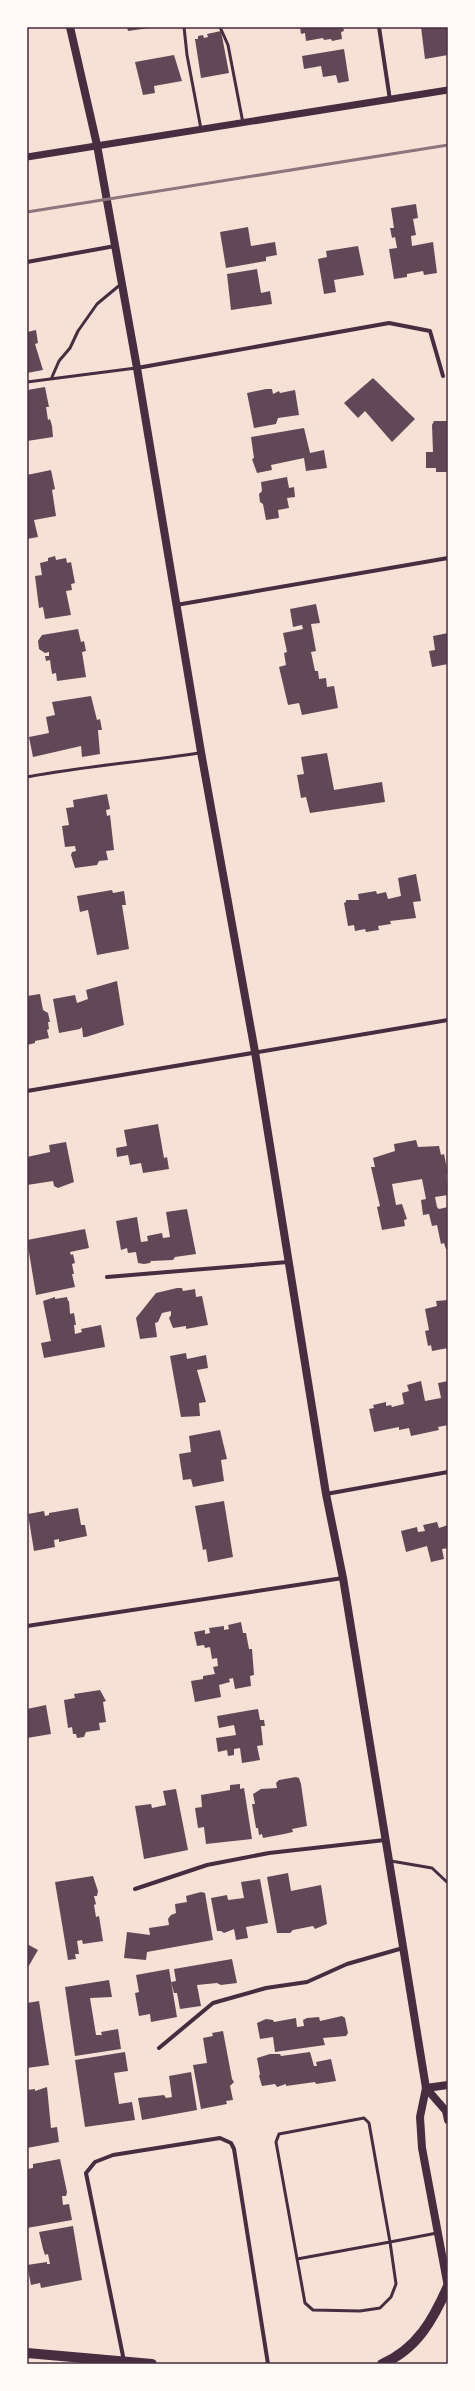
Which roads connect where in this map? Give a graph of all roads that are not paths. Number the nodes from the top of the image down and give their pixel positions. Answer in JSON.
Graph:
{"nodes":[{"id":1,"x":70,"y":27,"type":"edge"},
{"id":2,"x":184,"y":27,"type":"edge"},
{"id":3,"x":220,"y":27,"type":"edge"},
{"id":4,"x":378,"y":27,"type":"edge"},
{"id":5,"x":448,"y":90,"type":"edge"},
{"id":6,"x":390,"y":100,"type":"junction"},
{"id":7,"x":243,"y":123,"type":"junction"},
{"id":8,"x":201,"y":129,"type":"junction"},
{"id":9,"x":98,"y":145,"type":"junction"},
{"id":10,"x":27,"y":157,"type":"edge"},
{"id":11,"x":115,"y":246,"type":"junction"},
{"id":12,"x":27,"y":262,"type":"edge"},
{"id":13,"x":122,"y":283,"type":"junction"},
{"id":14,"x":137,"y":368,"type":"junction"},
{"id":15,"x":443,"y":376,"type":"dead end"},
{"id":16,"x":52,"y":377,"type":"junction"},
{"id":17,"x":27,"y":382,"type":"edge"},
{"id":18,"x":448,"y":558,"type":"edge"},
{"id":19,"x":176,"y":605,"type":"junction"},
{"id":20,"x":201,"y":752,"type":"junction"},
{"id":21,"x":27,"y":777,"type":"edge"},
{"id":22,"x":448,"y":1020,"type":"edge"},
{"id":23,"x":255,"y":1052,"type":"junction"},
{"id":24,"x":27,"y":1091,"type":"edge"},
{"id":25,"x":288,"y":1262,"type":"junction"},
{"id":26,"x":107,"y":1277,"type":"dead end"},
{"id":27,"x":448,"y":1472,"type":"edge"},
{"id":28,"x":326,"y":1494,"type":"junction"},
{"id":29,"x":344,"y":1578,"type":"junction"},
{"id":30,"x":27,"y":1626,"type":"edge"},
{"id":31,"x":385,"y":1840,"type":"junction"},
{"id":32,"x":389,"y":1861,"type":"junction"},
{"id":33,"x":448,"y":1883,"type":"edge"},
{"id":34,"x":135,"y":1889,"type":"dead end"},
{"id":35,"x":403,"y":1948,"type":"junction"},
{"id":36,"x":159,"y":2048,"type":"dead end"},
{"id":37,"x":448,"y":2085,"type":"edge"},
{"id":38,"x":426,"y":2088,"type":"junction"},
{"id":39,"x":448,"y":2120,"type":"edge"},
{"id":40,"x":438,"y":2232,"type":"junction"},
{"id":41,"x":390,"y":2242,"type":"junction"},
{"id":42,"x":297,"y":2259,"type":"junction"},
{"id":43,"x":448,"y":2287,"type":"edge"},
{"id":44,"x":27,"y":2353,"type":"edge"},
{"id":45,"x":124,"y":2361,"type":"junction"},
{"id":46,"x":152,"y":2364,"type":"edge"},
{"id":47,"x":268,"y":2364,"type":"edge"},
{"id":48,"x":382,"y":2364,"type":"edge"}],
"edges":[{"from":1,"to":9,"type":"main road"},
{"from":2,"to":8,"type":"lane"},
{"from":3,"to":7,"type":"lane"},
{"from":4,"to":6,"type":"street"},
{"from":5,"to":6,"type":"street"},
{"from":6,"to":7,"type":"street"},
{"from":7,"to":8,"type":"street"},
{"from":8,"to":9,"type":"street"},
{"from":9,"to":10,"type":"street"},
{"from":9,"to":11,"type":"main road"},
{"from":11,"to":12,"type":"street"},
{"from":11,"to":13,"type":"main road"},
{"from":13,"to":14,"type":"main road"},
{"from":13,"to":16,"type":"lane"},
{"from":14,"to":15,"type":"street"},
{"from":14,"to":16,"type":"lane"},
{"from":14,"to":19,"type":"main road"},
{"from":16,"to":17,"type":"lane"},
{"from":18,"to":19,"type":"street"},
{"from":19,"to":20,"type":"main road"},
{"from":20,"to":21,"type":"lane"},
{"from":20,"to":23,"type":"main road"},
{"from":22,"to":23,"type":"street"},
{"from":23,"to":24,"type":"street"},
{"from":23,"to":25,"type":"main road"},
{"from":25,"to":26,"type":"street"},
{"from":25,"to":28,"type":"main road"},
{"from":27,"to":28,"type":"street"},
{"from":28,"to":29,"type":"main road"},
{"from":29,"to":30,"type":"street"},
{"from":29,"to":31,"type":"main road"},
{"from":31,"to":32,"type":"main road"},
{"from":31,"to":34,"type":"street"},
{"from":32,"to":33,"type":"lane"},
{"from":32,"to":35,"type":"main road"},
{"from":35,"to":36,"type":"street"},
{"from":35,"to":38,"type":"main road"},
{"from":37,"to":38,"type":"main road"},
{"from":38,"to":39,"type":"main road"},
{"from":38,"to":40,"type":"main road"},
{"from":40,"to":41,"type":"lane"},
{"from":40,"to":43,"type":"main road"},
{"from":41,"to":42,"type":"lane"},
{"from":41,"to":42,"type":"lane"},
{"from":41,"to":42,"type":"lane"},
{"from":43,"to":48,"type":"main road"},
{"from":44,"to":45,"type":"main road"},
{"from":45,"to":46,"type":"main road"},
{"from":45,"to":47,"type":"street"}]}
